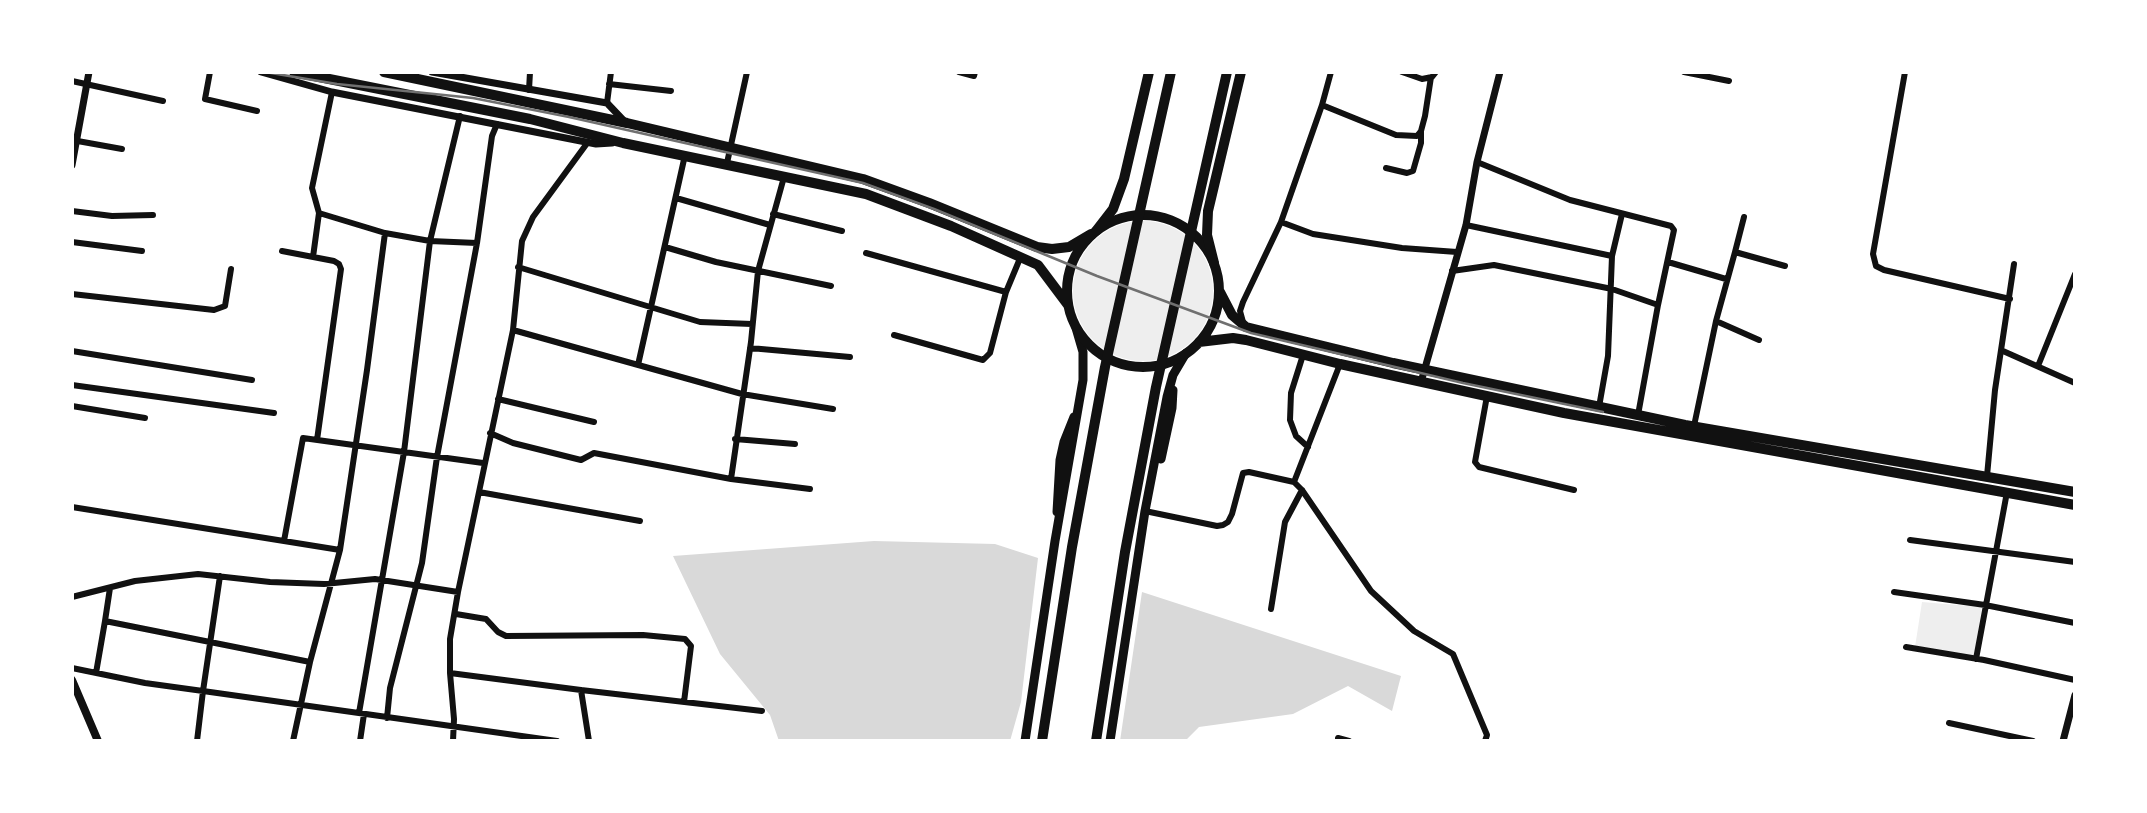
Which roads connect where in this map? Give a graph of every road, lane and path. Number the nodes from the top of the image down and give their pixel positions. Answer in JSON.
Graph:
{"nodes":[{"id":1,"x":89,"y":72,"type":"edge"},
{"id":2,"x":210,"y":72,"type":"edge"},
{"id":3,"x":261,"y":72,"type":"edge"},
{"id":4,"x":294,"y":72,"type":"edge"},
{"id":5,"x":384,"y":72,"type":"edge"},
{"id":6,"x":436,"y":72,"type":"edge"},
{"id":7,"x":530,"y":72,"type":"edge"},
{"id":8,"x":611,"y":72,"type":"edge"},
{"id":9,"x":747,"y":72,"type":"edge"},
{"id":10,"x":959,"y":72,"type":"edge"},
{"id":11,"x":975,"y":72,"type":"edge"},
{"id":12,"x":1149,"y":72,"type":"edge"},
{"id":13,"x":1171,"y":72,"type":"edge"},
{"id":14,"x":1227,"y":72,"type":"edge"},
{"id":15,"x":1241,"y":72,"type":"edge"},
{"id":16,"x":1332,"y":72,"type":"edge"},
{"id":17,"x":1402,"y":72,"type":"edge"},
{"id":18,"x":1500,"y":72,"type":"edge"},
{"id":19,"x":1684,"y":72,"type":"edge"},
{"id":20,"x":1905,"y":72,"type":"edge"},
{"id":21,"x":1433,"y":75,"type":"edge"},
{"id":22,"x":72,"y":81,"type":"edge"},
{"id":23,"x":1729,"y":81,"type":"dead end"},
{"id":24,"x":86,"y":84,"type":"junction"},
{"id":25,"x":609,"y":84,"type":"junction"},
{"id":26,"x":529,"y":90,"type":"junction"},
{"id":27,"x":671,"y":90,"type":"dead end"},
{"id":28,"x":332,"y":92,"type":"junction"},
{"id":29,"x":163,"y":101,"type":"dead end"},
{"id":30,"x":607,"y":103,"type":"junction"},
{"id":31,"x":1322,"y":105,"type":"junction"},
{"id":32,"x":257,"y":111,"type":"dead end"},
{"id":33,"x":460,"y":116,"type":"junction"},
{"id":34,"x":626,"y":123,"type":"junction"},
{"id":35,"x":498,"y":124,"type":"junction"},
{"id":36,"x":1421,"y":131,"type":"junction"},
{"id":37,"x":74,"y":141,"type":"edge"},
{"id":38,"x":587,"y":142,"type":"junction"},
{"id":39,"x":623,"y":143,"type":"junction"},
{"id":40,"x":730,"y":148,"type":"junction"},
{"id":41,"x":122,"y":149,"type":"dead end"},
{"id":42,"x":685,"y":155,"type":"junction"},
{"id":43,"x":1477,"y":162,"type":"junction"},
{"id":44,"x":727,"y":163,"type":"junction"},
{"id":45,"x":72,"y":165,"type":"edge"},
{"id":46,"x":1386,"y":168,"type":"dead end"},
{"id":47,"x":784,"y":177,"type":"junction"},
{"id":48,"x":676,"y":198,"type":"junction"},
{"id":49,"x":72,"y":211,"type":"edge"},
{"id":50,"x":319,"y":213,"type":"junction"},
{"id":51,"x":773,"y":214,"type":"junction"},
{"id":52,"x":1622,"y":214,"type":"junction"},
{"id":53,"x":152,"y":215,"type":"dead end"},
{"id":54,"x":1744,"y":217,"type":"dead end"},
{"id":55,"x":1282,"y":222,"type":"junction"},
{"id":56,"x":770,"y":225,"type":"junction"},
{"id":57,"x":1466,"y":225,"type":"junction"},
{"id":58,"x":842,"y":231,"type":"dead end"},
{"id":59,"x":1094,"y":232,"type":"junction"},
{"id":60,"x":385,"y":233,"type":"junction"},
{"id":61,"x":72,"y":242,"type":"edge"},
{"id":62,"x":430,"y":242,"type":"junction"},
{"id":63,"x":477,"y":243,"type":"junction"},
{"id":64,"x":665,"y":247,"type":"junction"},
{"id":65,"x":142,"y":251,"type":"dead end"},
{"id":66,"x":282,"y":251,"type":"dead end"},
{"id":67,"x":1457,"y":252,"type":"junction"},
{"id":68,"x":1735,"y":252,"type":"junction"},
{"id":69,"x":866,"y":253,"type":"dead end"},
{"id":70,"x":1021,"y":256,"type":"junction"},
{"id":71,"x":1612,"y":256,"type":"junction"},
{"id":72,"x":313,"y":257,"type":"junction"},
{"id":73,"x":1668,"y":262,"type":"junction"},
{"id":74,"x":1214,"y":263,"type":"junction"},
{"id":75,"x":2014,"y":264,"type":"dead end"},
{"id":76,"x":1785,"y":266,"type":"dead end"},
{"id":77,"x":518,"y":267,"type":"junction"},
{"id":78,"x":231,"y":269,"type":"dead end"},
{"id":79,"x":758,"y":271,"type":"junction"},
{"id":80,"x":1452,"y":271,"type":"junction"},
{"id":81,"x":2075,"y":274,"type":"edge"},
{"id":82,"x":1726,"y":279,"type":"junction"},
{"id":83,"x":831,"y":286,"type":"dead end"},
{"id":84,"x":1612,"y":289,"type":"junction"},
{"id":85,"x":1006,"y":292,"type":"junction"},
{"id":86,"x":1220,"y":292,"type":"junction"},
{"id":87,"x":72,"y":294,"type":"edge"},
{"id":88,"x":2066,"y":297,"type":"junction"},
{"id":89,"x":2010,"y":299,"type":"junction"},
{"id":90,"x":2075,"y":301,"type":"edge"},
{"id":91,"x":1068,"y":305,"type":"junction"},
{"id":92,"x":1658,"y":305,"type":"junction"},
{"id":93,"x":651,"y":308,"type":"junction"},
{"id":94,"x":1716,"y":321,"type":"junction"},
{"id":95,"x":752,"y":324,"type":"junction"},
{"id":96,"x":1246,"y":327,"type":"junction"},
{"id":97,"x":1076,"y":328,"type":"junction"},
{"id":98,"x":513,"y":330,"type":"junction"},
{"id":99,"x":894,"y":335,"type":"dead end"},
{"id":100,"x":1759,"y":340,"type":"dead end"},
{"id":101,"x":1199,"y":342,"type":"junction"},
{"id":102,"x":750,"y":348,"type":"junction"},
{"id":103,"x":72,"y":351,"type":"edge"},
{"id":104,"x":2003,"y":351,"type":"junction"},
{"id":105,"x":1186,"y":353,"type":"junction"},
{"id":106,"x":1303,"y":355,"type":"junction"},
{"id":107,"x":850,"y":357,"type":"dead end"},
{"id":108,"x":1340,"y":364,"type":"junction"},
{"id":109,"x":638,"y":365,"type":"junction"},
{"id":110,"x":2038,"y":366,"type":"junction"},
{"id":111,"x":1423,"y":370,"type":"junction"},
{"id":112,"x":252,"y":380,"type":"dead end"},
{"id":113,"x":1421,"y":382,"type":"junction"},
{"id":114,"x":2075,"y":383,"type":"edge"},
{"id":115,"x":72,"y":385,"type":"edge"},
{"id":116,"x":743,"y":394,"type":"junction"},
{"id":117,"x":1487,"y":396,"type":"junction"},
{"id":118,"x":498,"y":400,"type":"junction"},
{"id":119,"x":72,"y":406,"type":"edge"},
{"id":120,"x":1599,"y":407,"type":"junction"},
{"id":121,"x":833,"y":410,"type":"dead end"},
{"id":122,"x":274,"y":413,"type":"dead end"},
{"id":123,"x":1638,"y":415,"type":"junction"},
{"id":124,"x":145,"y":418,"type":"dead end"},
{"id":125,"x":594,"y":422,"type":"dead end"},
{"id":126,"x":1695,"y":426,"type":"junction"},
{"id":127,"x":490,"y":433,"type":"junction"},
{"id":128,"x":735,"y":439,"type":"junction"},
{"id":129,"x":317,"y":440,"type":"junction"},
{"id":130,"x":795,"y":444,"type":"dead end"},
{"id":131,"x":356,"y":445,"type":"junction"},
{"id":132,"x":1308,"y":447,"type":"junction"},
{"id":133,"x":404,"y":452,"type":"junction"},
{"id":134,"x":437,"y":457,"type":"junction"},
{"id":135,"x":483,"y":463,"type":"junction"},
{"id":136,"x":1987,"y":476,"type":"junction"},
{"id":137,"x":731,"y":479,"type":"junction"},
{"id":138,"x":1294,"y":482,"type":"junction"},
{"id":139,"x":810,"y":489,"type":"dead end"},
{"id":140,"x":1302,"y":490,"type":"junction"},
{"id":141,"x":1574,"y":490,"type":"dead end"},
{"id":142,"x":479,"y":492,"type":"junction"},
{"id":143,"x":2007,"y":492,"type":"junction"},
{"id":144,"x":2075,"y":492,"type":"edge"},
{"id":145,"x":2075,"y":505,"type":"edge"},
{"id":146,"x":72,"y":507,"type":"edge"},
{"id":147,"x":1145,"y":511,"type":"junction"},
{"id":148,"x":640,"y":521,"type":"dead end"},
{"id":149,"x":1910,"y":540,"type":"dead end"},
{"id":150,"x":284,"y":541,"type":"junction"},
{"id":151,"x":340,"y":550,"type":"junction"},
{"id":152,"x":1995,"y":552,"type":"junction"},
{"id":153,"x":2075,"y":562,"type":"edge"},
{"id":154,"x":220,"y":576,"type":"junction"},
{"id":155,"x":382,"y":580,"type":"junction"},
{"id":156,"x":330,"y":584,"type":"junction"},
{"id":157,"x":416,"y":586,"type":"junction"},
{"id":158,"x":110,"y":588,"type":"junction"},
{"id":159,"x":458,"y":592,"type":"junction"},
{"id":160,"x":1894,"y":592,"type":"dead end"},
{"id":161,"x":72,"y":597,"type":"edge"},
{"id":162,"x":1985,"y":605,"type":"junction"},
{"id":163,"x":1271,"y":609,"type":"dead end"},
{"id":164,"x":456,"y":614,"type":"junction"},
{"id":165,"x":105,"y":621,"type":"junction"},
{"id":166,"x":2075,"y":622,"type":"edge"},
{"id":167,"x":212,"y":641,"type":"junction"},
{"id":168,"x":1906,"y":648,"type":"dead end"},
{"id":169,"x":1976,"y":659,"type":"junction"},
{"id":170,"x":310,"y":662,"type":"junction"},
{"id":171,"x":72,"y":668,"type":"edge"},
{"id":172,"x":96,"y":673,"type":"junction"},
{"id":173,"x":450,"y":673,"type":"junction"},
{"id":174,"x":72,"y":680,"type":"edge"},
{"id":175,"x":2075,"y":680,"type":"edge"},
{"id":176,"x":581,"y":690,"type":"junction"},
{"id":177,"x":203,"y":691,"type":"junction"},
{"id":178,"x":2075,"y":695,"type":"edge"},
{"id":179,"x":684,"y":702,"type":"junction"},
{"id":180,"x":300,"y":705,"type":"junction"},
{"id":181,"x":762,"y":711,"type":"dead end"},
{"id":182,"x":362,"y":713,"type":"junction"},
{"id":183,"x":387,"y":718,"type":"junction"},
{"id":184,"x":1949,"y":723,"type":"dead end"},
{"id":185,"x":453,"y":727,"type":"junction"},
{"id":186,"x":1338,"y":738,"type":"dead end"},
{"id":187,"x":98,"y":741,"type":"edge"},
{"id":188,"x":197,"y":741,"type":"edge"},
{"id":189,"x":292,"y":741,"type":"edge"},
{"id":190,"x":360,"y":741,"type":"edge"},
{"id":191,"x":453,"y":741,"type":"edge"},
{"id":192,"x":557,"y":741,"type":"edge"},
{"id":193,"x":589,"y":741,"type":"edge"},
{"id":194,"x":1025,"y":741,"type":"edge"},
{"id":195,"x":1042,"y":741,"type":"edge"},
{"id":196,"x":1096,"y":741,"type":"edge"},
{"id":197,"x":1110,"y":741,"type":"edge"},
{"id":198,"x":1349,"y":741,"type":"edge"},
{"id":199,"x":1485,"y":741,"type":"edge"},
{"id":200,"x":2033,"y":741,"type":"edge"},
{"id":201,"x":2063,"y":741,"type":"edge"}],
"edges":[{"from":1,"to":24,"type":"street"},
{"from":2,"to":32,"type":"street"},
{"from":3,"to":28,"type":"street"},
{"from":4,"to":39,"type":"highway"},
{"from":5,"to":34,"type":"highway"},
{"from":6,"to":26,"type":"street"},
{"from":7,"to":26,"type":"street"},
{"from":8,"to":25,"type":"street"},
{"from":9,"to":40,"type":"street"},
{"from":10,"to":11,"type":"street"},
{"from":12,"to":59,"type":"highway"},
{"from":13,"to":195,"type":"highway"},
{"from":14,"to":196,"type":"highway"},
{"from":15,"to":74,"type":"highway"},
{"from":16,"to":31,"type":"street"},
{"from":17,"to":21,"type":"street"},
{"from":18,"to":43,"type":"street"},
{"from":19,"to":23,"type":"street"},
{"from":20,"to":89,"type":"street"},
{"from":21,"to":36,"type":"street"},
{"from":22,"to":24,"type":"street"},
{"from":24,"to":29,"type":"street"},
{"from":24,"to":37,"type":"street"},
{"from":25,"to":27,"type":"street"},
{"from":25,"to":30,"type":"street"},
{"from":26,"to":30,"type":"street"},
{"from":28,"to":33,"type":"street"},
{"from":28,"to":50,"type":"street"},
{"from":30,"to":34,"type":"street"},
{"from":31,"to":36,"type":"street"},
{"from":31,"to":55,"type":"street"},
{"from":33,"to":35,"type":"street"},
{"from":33,"to":62,"type":"street"},
{"from":34,"to":40,"type":"highway"},
{"from":35,"to":38,"type":"street"},
{"from":35,"to":63,"type":"street"},
{"from":36,"to":46,"type":"street"},
{"from":37,"to":41,"type":"street"},
{"from":37,"to":45,"type":"street"},
{"from":38,"to":39,"type":"street"},
{"from":38,"to":77,"type":"street"},
{"from":39,"to":42,"type":"highway"},
{"from":40,"to":44,"type":"street"},
{"from":40,"to":59,"type":"highway"},
{"from":42,"to":44,"type":"highway"},
{"from":42,"to":48,"type":"street"},
{"from":43,"to":52,"type":"street"},
{"from":43,"to":57,"type":"street"},
{"from":44,"to":47,"type":"highway"},
{"from":47,"to":51,"type":"street"},
{"from":47,"to":70,"type":"highway"},
{"from":48,"to":56,"type":"street"},
{"from":48,"to":64,"type":"street"},
{"from":49,"to":53,"type":"street"},
{"from":50,"to":60,"type":"street"},
{"from":50,"to":72,"type":"street"},
{"from":51,"to":56,"type":"street"},
{"from":51,"to":58,"type":"street"},
{"from":52,"to":71,"type":"street"},
{"from":52,"to":73,"type":"street"},
{"from":54,"to":68,"type":"street"},
{"from":55,"to":67,"type":"street"},
{"from":55,"to":96,"type":"street"},
{"from":56,"to":79,"type":"street"},
{"from":57,"to":67,"type":"street"},
{"from":57,"to":71,"type":"street"},
{"from":59,"to":74,"type":"highway"},
{"from":59,"to":91,"type":"highway"},
{"from":60,"to":62,"type":"street"},
{"from":60,"to":131,"type":"street"},
{"from":61,"to":65,"type":"street"},
{"from":62,"to":63,"type":"street"},
{"from":62,"to":133,"type":"street"},
{"from":63,"to":134,"type":"street"},
{"from":64,"to":79,"type":"street"},
{"from":64,"to":93,"type":"street"},
{"from":66,"to":72,"type":"street"},
{"from":67,"to":80,"type":"street"},
{"from":68,"to":76,"type":"street"},
{"from":68,"to":82,"type":"street"},
{"from":69,"to":85,"type":"street"},
{"from":70,"to":85,"type":"street"},
{"from":70,"to":91,"type":"highway"},
{"from":71,"to":84,"type":"street"},
{"from":72,"to":129,"type":"street"},
{"from":73,"to":82,"type":"street"},
{"from":73,"to":92,"type":"street"},
{"from":74,"to":86,"type":"highway"},
{"from":75,"to":89,"type":"street"},
{"from":77,"to":93,"type":"street"},
{"from":77,"to":98,"type":"street"},
{"from":78,"to":87,"type":"street"},
{"from":79,"to":83,"type":"street"},
{"from":79,"to":95,"type":"street"},
{"from":80,"to":84,"type":"street"},
{"from":80,"to":111,"type":"street"},
{"from":81,"to":88,"type":"street"},
{"from":82,"to":94,"type":"street"},
{"from":84,"to":92,"type":"street"},
{"from":84,"to":120,"type":"street"},
{"from":85,"to":99,"type":"street"},
{"from":86,"to":96,"type":"highway"},
{"from":86,"to":101,"type":"highway"},
{"from":88,"to":90,"type":"street"},
{"from":88,"to":110,"type":"street"},
{"from":89,"to":104,"type":"street"},
{"from":91,"to":97,"type":"highway"},
{"from":92,"to":123,"type":"street"},
{"from":93,"to":95,"type":"street"},
{"from":93,"to":109,"type":"street"},
{"from":94,"to":100,"type":"street"},
{"from":94,"to":126,"type":"street"},
{"from":95,"to":102,"type":"street"},
{"from":96,"to":111,"type":"highway"},
{"from":97,"to":105,"type":"highway"},
{"from":97,"to":194,"type":"main road"},
{"from":98,"to":109,"type":"street"},
{"from":98,"to":118,"type":"street"},
{"from":101,"to":105,"type":"highway"},
{"from":101,"to":106,"type":"highway"},
{"from":102,"to":107,"type":"street"},
{"from":102,"to":116,"type":"street"},
{"from":103,"to":112,"type":"street"},
{"from":104,"to":110,"type":"street"},
{"from":104,"to":136,"type":"street"},
{"from":105,"to":147,"type":"main road"},
{"from":106,"to":108,"type":"highway"},
{"from":106,"to":132,"type":"street"},
{"from":108,"to":113,"type":"highway"},
{"from":108,"to":132,"type":"street"},
{"from":109,"to":116,"type":"street"},
{"from":110,"to":114,"type":"street"},
{"from":111,"to":113,"type":"street"},
{"from":111,"to":120,"type":"highway"},
{"from":113,"to":117,"type":"highway"},
{"from":115,"to":122,"type":"street"},
{"from":116,"to":121,"type":"street"},
{"from":116,"to":128,"type":"street"},
{"from":117,"to":141,"type":"street"},
{"from":117,"to":143,"type":"highway"},
{"from":118,"to":125,"type":"street"},
{"from":118,"to":127,"type":"street"},
{"from":119,"to":124,"type":"street"},
{"from":120,"to":123,"type":"highway"},
{"from":123,"to":126,"type":"highway"},
{"from":126,"to":136,"type":"highway"},
{"from":127,"to":135,"type":"street"},
{"from":127,"to":137,"type":"street"},
{"from":128,"to":130,"type":"street"},
{"from":128,"to":137,"type":"street"},
{"from":129,"to":131,"type":"street"},
{"from":129,"to":150,"type":"street"},
{"from":131,"to":133,"type":"street"},
{"from":131,"to":151,"type":"street"},
{"from":132,"to":138,"type":"street"},
{"from":133,"to":134,"type":"street"},
{"from":133,"to":155,"type":"street"},
{"from":134,"to":135,"type":"street"},
{"from":134,"to":157,"type":"street"},
{"from":135,"to":142,"type":"street"},
{"from":136,"to":144,"type":"highway"},
{"from":137,"to":139,"type":"street"},
{"from":138,"to":140,"type":"street"},
{"from":138,"to":147,"type":"street"},
{"from":140,"to":163,"type":"street"},
{"from":140,"to":199,"type":"street"},
{"from":142,"to":148,"type":"street"},
{"from":142,"to":159,"type":"street"},
{"from":143,"to":145,"type":"highway"},
{"from":143,"to":152,"type":"street"},
{"from":146,"to":150,"type":"street"},
{"from":147,"to":197,"type":"main road"},
{"from":149,"to":152,"type":"street"},
{"from":150,"to":151,"type":"street"},
{"from":151,"to":156,"type":"street"},
{"from":152,"to":153,"type":"street"},
{"from":152,"to":162,"type":"street"},
{"from":154,"to":156,"type":"street"},
{"from":154,"to":158,"type":"street"},
{"from":154,"to":167,"type":"street"},
{"from":155,"to":156,"type":"street"},
{"from":155,"to":157,"type":"street"},
{"from":155,"to":182,"type":"street"},
{"from":156,"to":170,"type":"street"},
{"from":157,"to":159,"type":"street"},
{"from":157,"to":183,"type":"street"},
{"from":158,"to":161,"type":"street"},
{"from":158,"to":165,"type":"street"},
{"from":159,"to":164,"type":"street"},
{"from":160,"to":162,"type":"street"},
{"from":162,"to":166,"type":"street"},
{"from":162,"to":169,"type":"street"},
{"from":164,"to":173,"type":"street"},
{"from":164,"to":179,"type":"street"},
{"from":165,"to":167,"type":"street"},
{"from":165,"to":172,"type":"street"},
{"from":167,"to":170,"type":"street"},
{"from":167,"to":177,"type":"street"},
{"from":168,"to":169,"type":"street"},
{"from":169,"to":175,"type":"street"},
{"from":170,"to":180,"type":"street"},
{"from":171,"to":172,"type":"street"},
{"from":172,"to":177,"type":"street"},
{"from":173,"to":176,"type":"street"},
{"from":173,"to":185,"type":"street"},
{"from":174,"to":187,"type":"main road"},
{"from":176,"to":179,"type":"street"},
{"from":176,"to":193,"type":"street"},
{"from":177,"to":180,"type":"street"},
{"from":177,"to":188,"type":"street"},
{"from":178,"to":201,"type":"street"},
{"from":179,"to":181,"type":"street"},
{"from":180,"to":182,"type":"street"},
{"from":180,"to":189,"type":"street"},
{"from":182,"to":183,"type":"street"},
{"from":182,"to":190,"type":"street"},
{"from":183,"to":185,"type":"street"},
{"from":184,"to":200,"type":"street"},
{"from":185,"to":191,"type":"street"},
{"from":185,"to":192,"type":"street"},
{"from":186,"to":198,"type":"street"}]}
